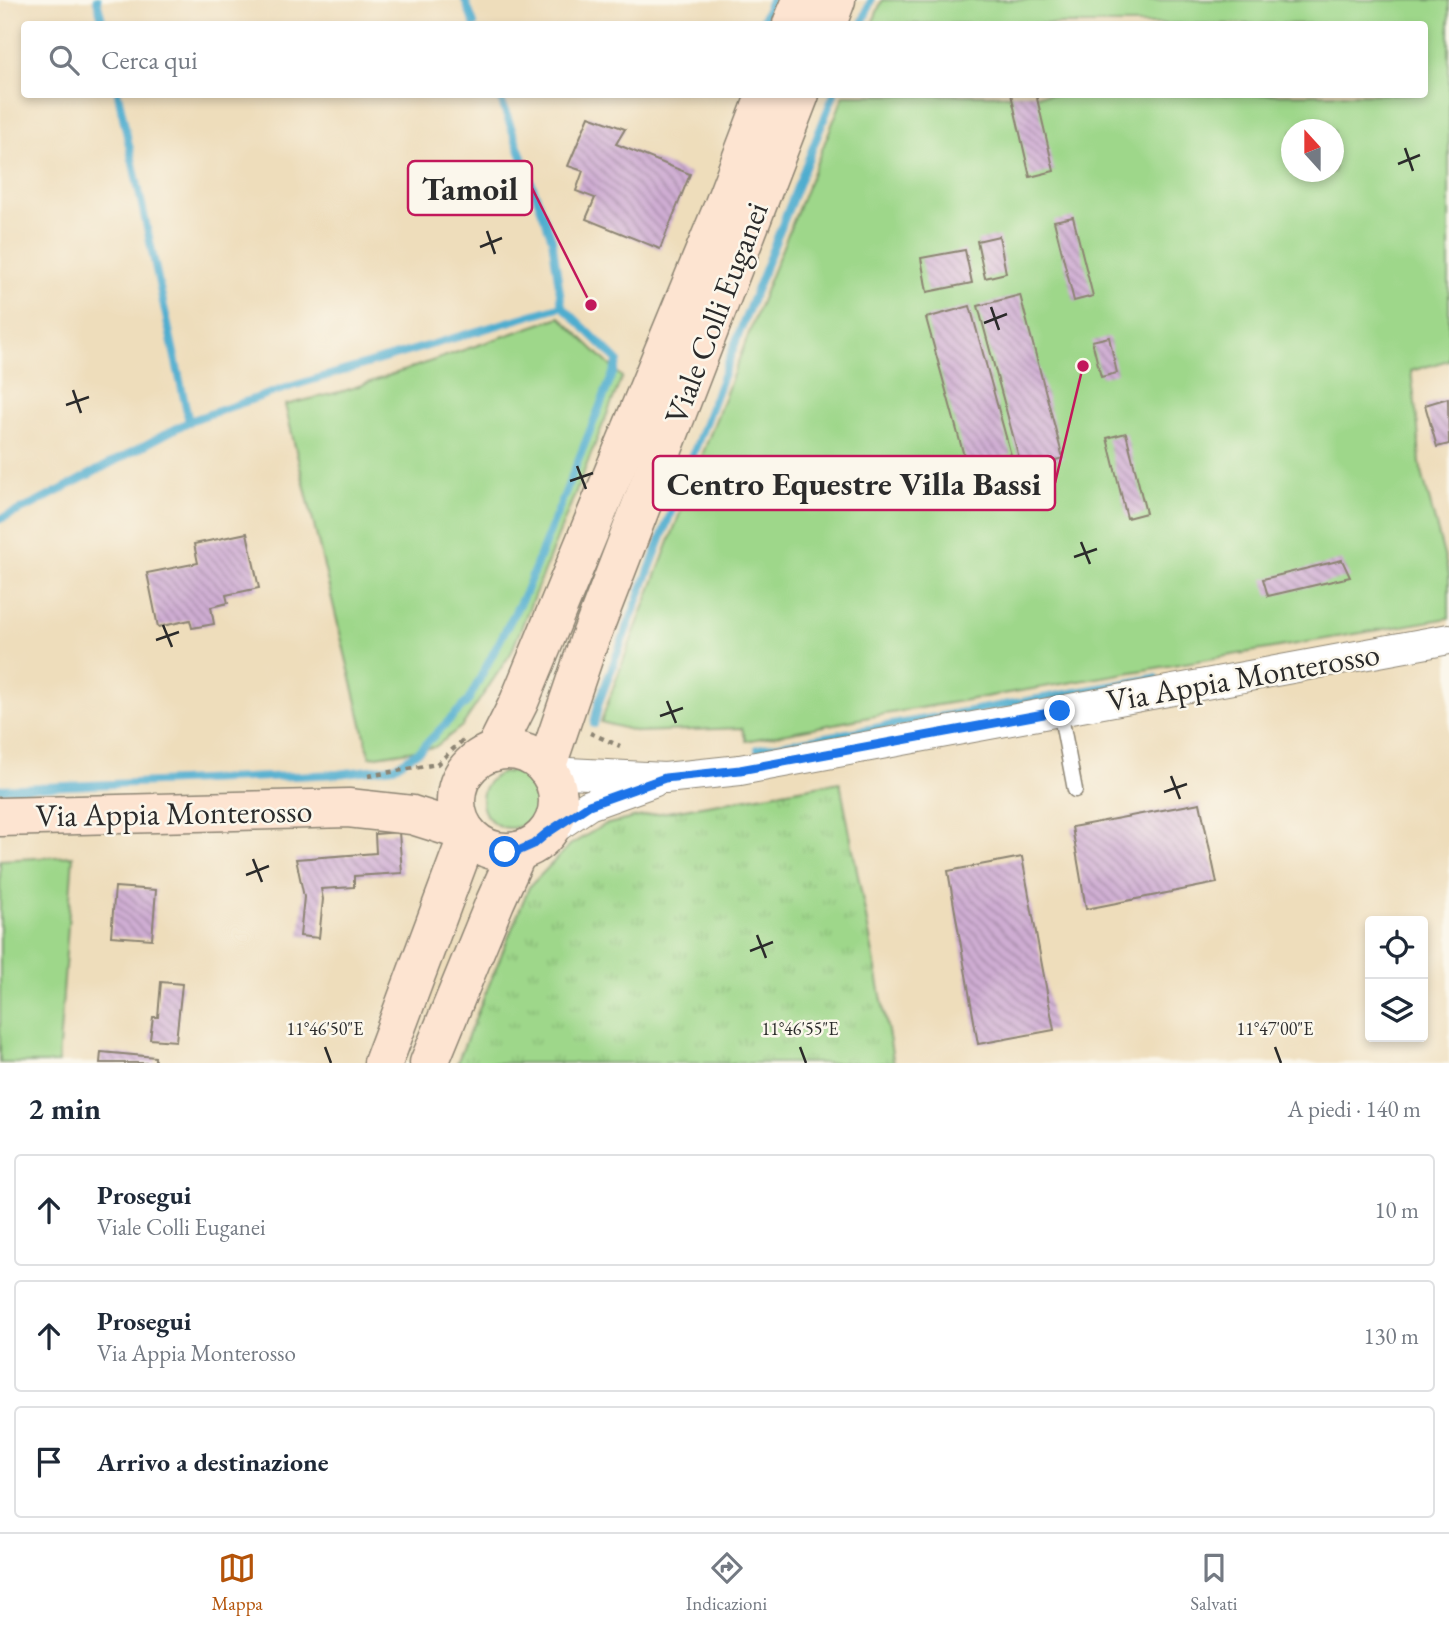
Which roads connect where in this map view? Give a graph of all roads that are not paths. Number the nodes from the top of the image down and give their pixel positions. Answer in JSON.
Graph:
{"nodes":[{"id":1,"x":802,"y":0,"type":"edge"},
{"id":2,"x":836,"y":0,"type":"edge"},
{"id":3,"x":793,"y":21,"type":"edge"},
{"id":4,"x":828,"y":21,"type":"edge"},
{"id":5,"x":764,"y":98,"type":"edge"},
{"id":6,"x":798,"y":98,"type":"edge"},
{"id":7,"x":1449,"y":639,"type":"edge"},
{"id":8,"x":1060,"y":711,"type":"junction"},
{"id":9,"x":479,"y":745,"type":"junction"},
{"id":10,"x":547,"y":770,"type":"junction"},
{"id":11,"x":461,"y":778,"type":"junction"},
{"id":12,"x":665,"y":778,"type":"junction"},
{"id":13,"x":1075,"y":790,"type":"dead end"},
{"id":14,"x":354,"y":792,"type":"junction"},
{"id":15,"x":0,"y":817,"type":"edge"},
{"id":16,"x":467,"y":834,"type":"junction"},
{"id":17,"x":532,"y":842,"type":"junction"},
{"id":18,"x":383,"y":1063,"type":"edge"},
{"id":19,"x":429,"y":1063,"type":"edge"}],
"edges":[{"from":1,"to":3,"type":"main road"},
{"from":2,"to":4,"type":"main road"},
{"from":5,"to":9,"type":"main road","name":"Viale Colli Euganei"},
{"from":6,"to":10,"type":"main road","name":"Viale Colli Euganei"},
{"from":7,"to":8,"type":"street","name":"Via Appia Monterosso"},
{"from":8,"to":12,"type":"street","name":"Via Appia Monterosso"},
{"from":8,"to":13,"type":"lane"},
{"from":9,"to":10,"type":"main road"},
{"from":9,"to":11,"type":"main road","name":"Viale Colli Euganei"},
{"from":10,"to":12,"type":"street","name":"Via Appia Monterosso"},
{"from":10,"to":17,"type":"main road"},
{"from":11,"to":14,"type":"main road","name":"Via Appia Monterosso"},
{"from":11,"to":16,"type":"main road"},
{"from":12,"to":17,"type":"street","name":"Via Appia Monterosso"},
{"from":14,"to":15,"type":"main road","name":"Via Appia Monterosso"},
{"from":14,"to":16,"type":"main road","name":"Via Appia Monterosso"},
{"from":16,"to":17,"type":"main road"},
{"from":16,"to":18,"type":"main road"},
{"from":17,"to":19,"type":"main road"}]}
